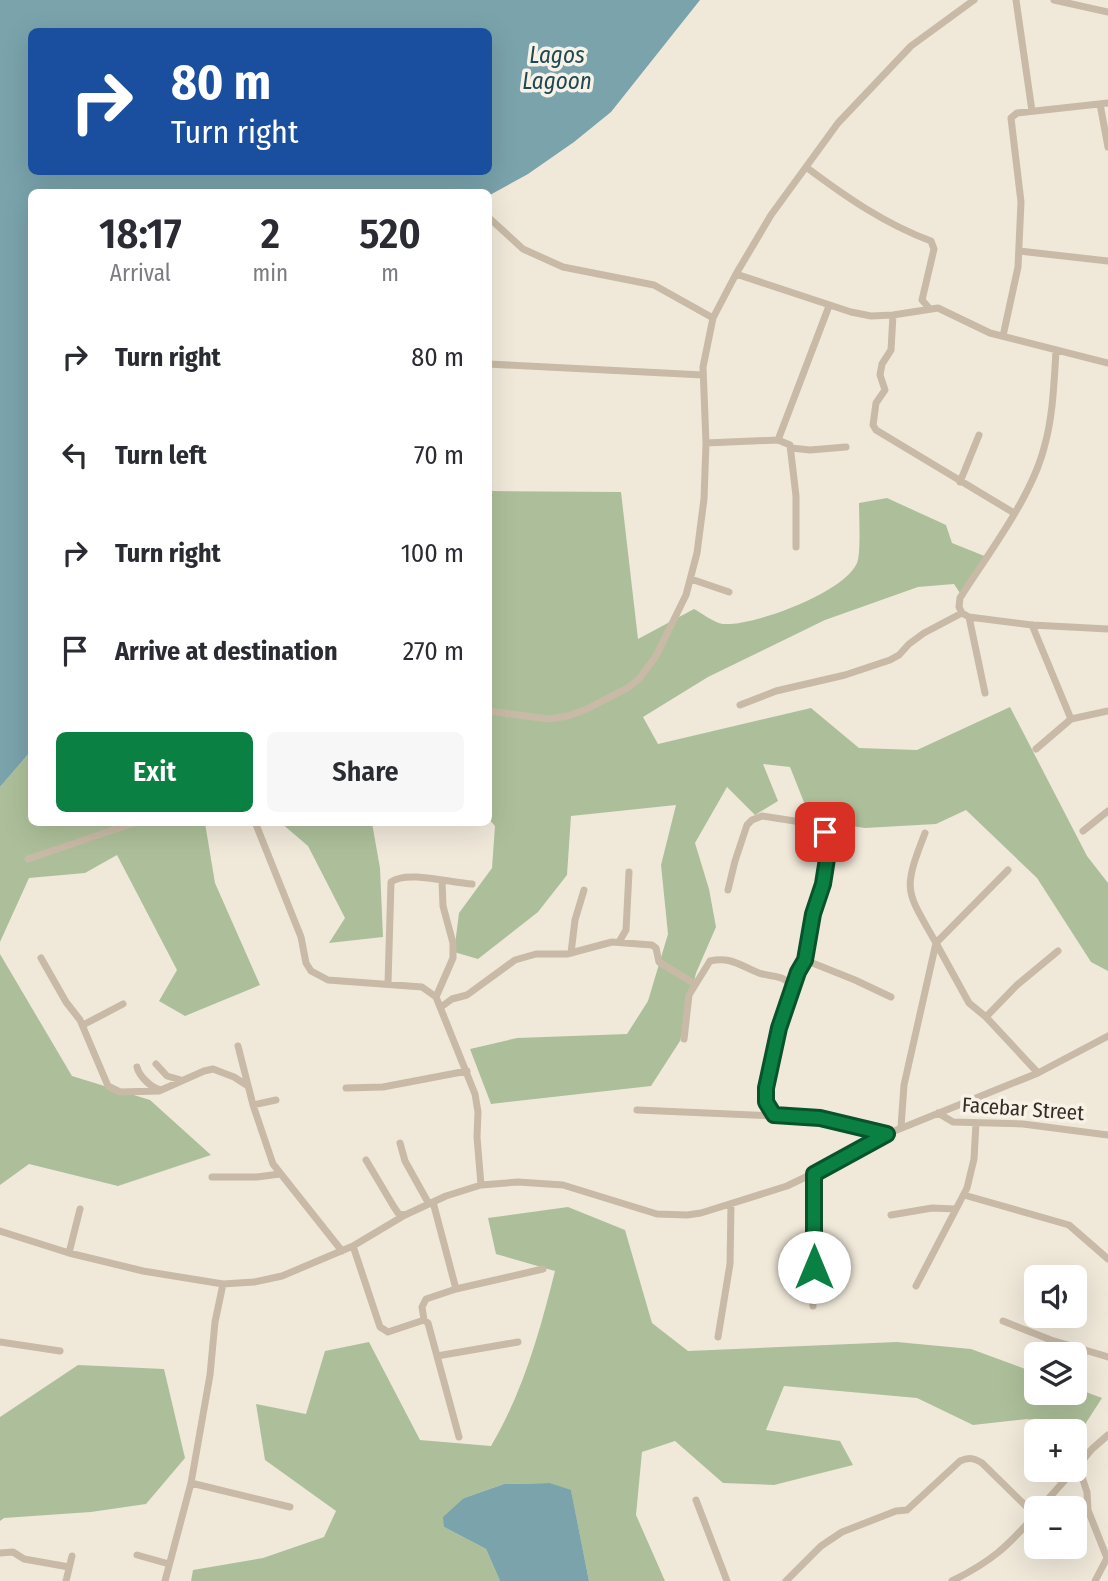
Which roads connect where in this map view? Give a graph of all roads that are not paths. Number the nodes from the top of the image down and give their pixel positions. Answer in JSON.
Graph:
{"nodes":[{"id":1,"x":974,"y":0,"type":"edge"},
{"id":2,"x":1016,"y":0,"type":"edge"},
{"id":3,"x":1054,"y":0,"type":"edge"},
{"id":4,"x":1108,"y":12,"type":"edge"},
{"id":5,"x":1104,"y":104,"type":"edge"},
{"id":6,"x":1032,"y":111,"type":"junction"},
{"id":7,"x":1108,"y":147,"type":"edge"},
{"id":8,"x":806,"y":167,"type":"junction"},
{"id":9,"x":492,"y":221,"type":"edge"},
{"id":10,"x":1019,"y":251,"type":"junction"},
{"id":11,"x":1108,"y":261,"type":"edge"},
{"id":12,"x":736,"y":274,"type":"junction"},
{"id":13,"x":829,"y":306,"type":"junction"},
{"id":14,"x":929,"y":308,"type":"junction"},
{"id":15,"x":893,"y":315,"type":"junction"},
{"id":16,"x":713,"y":318,"type":"junction"},
{"id":17,"x":1003,"y":336,"type":"junction"},
{"id":18,"x":1056,"y":351,"type":"junction"},
{"id":19,"x":1108,"y":363,"type":"edge"},
{"id":20,"x":492,"y":364,"type":"edge"},
{"id":21,"x":703,"y":375,"type":"junction"},
{"id":22,"x":979,"y":435,"type":"dead end"},
{"id":23,"x":778,"y":440,"type":"junction"},
{"id":24,"x":706,"y":443,"type":"junction"},
{"id":25,"x":846,"y":447,"type":"dead end"},
{"id":26,"x":791,"y":448,"type":"junction"},
{"id":27,"x":960,"y":482,"type":"junction"},
{"id":28,"x":1014,"y":513,"type":"junction"},
{"id":29,"x":796,"y":547,"type":"dead end"},
{"id":30,"x":691,"y":579,"type":"junction"},
{"id":31,"x":729,"y":592,"type":"dead end"},
{"id":32,"x":965,"y":615,"type":"junction"},
{"id":33,"x":1032,"y":625,"type":"junction"},
{"id":34,"x":1108,"y":629,"type":"edge"},
{"id":35,"x":985,"y":693,"type":"dead end"},
{"id":36,"x":740,"y":705,"type":"dead end"},
{"id":37,"x":1108,"y":711,"type":"edge"},
{"id":38,"x":492,"y":712,"type":"edge"},
{"id":39,"x":1071,"y":719,"type":"junction"},
{"id":40,"x":1036,"y":748,"type":"dead end"},
{"id":41,"x":1108,"y":811,"type":"edge"},
{"id":42,"x":125,"y":826,"type":"edge"},
{"id":43,"x":257,"y":826,"type":"edge"},
{"id":44,"x":1083,"y":831,"type":"dead end"},
{"id":45,"x":925,"y":833,"type":"dead end"},
{"id":46,"x":28,"y":859,"type":"dead end"},
{"id":47,"x":1008,"y":870,"type":"dead end"},
{"id":48,"x":629,"y":872,"type":"dead end"},
{"id":49,"x":442,"y":881,"type":"junction"},
{"id":50,"x":472,"y":884,"type":"dead end"},
{"id":51,"x":584,"y":890,"type":"dead end"},
{"id":52,"x":728,"y":890,"type":"dead end"},
{"id":53,"x":619,"y":942,"type":"junction"},
{"id":54,"x":936,"y":943,"type":"junction"},
{"id":55,"x":1058,"y":951,"type":"dead end"},
{"id":56,"x":571,"y":953,"type":"junction"},
{"id":57,"x":41,"y":958,"type":"dead end"},
{"id":58,"x":805,"y":960,"type":"junction"},
{"id":59,"x":388,"y":983,"type":"junction"},
{"id":60,"x":695,"y":984,"type":"junction"},
{"id":61,"x":793,"y":989,"type":"junction"},
{"id":62,"x":436,"y":997,"type":"junction"},
{"id":63,"x":891,"y":997,"type":"dead end"},
{"id":64,"x":123,"y":1004,"type":"dead end"},
{"id":65,"x":441,"y":1007,"type":"junction"},
{"id":66,"x":986,"y":1017,"type":"junction"},
{"id":67,"x":83,"y":1026,"type":"junction"},
{"id":68,"x":1108,"y":1037,"type":"edge"},
{"id":69,"x":684,"y":1039,"type":"dead end"},
{"id":70,"x":238,"y":1046,"type":"dead end"},
{"id":71,"x":156,"y":1064,"type":"dead end"},
{"id":72,"x":137,"y":1067,"type":"dead end"},
{"id":73,"x":467,"y":1072,"type":"junction"},
{"id":74,"x":1038,"y":1073,"type":"junction"},
{"id":75,"x":182,"y":1080,"type":"junction"},
{"id":76,"x":248,"y":1086,"type":"junction"},
{"id":77,"x":346,"y":1088,"type":"dead end"},
{"id":78,"x":162,"y":1090,"type":"junction"},
{"id":79,"x":276,"y":1100,"type":"dead end"},
{"id":80,"x":253,"y":1105,"type":"junction"},
{"id":81,"x":638,"y":1111,"type":"dead end"},
{"id":82,"x":938,"y":1113,"type":"junction"},
{"id":83,"x":774,"y":1115,"type":"junction"},
{"id":84,"x":976,"y":1123,"type":"junction"},
{"id":85,"x":901,"y":1127,"type":"junction"},
{"id":86,"x":887,"y":1134,"type":"junction"},
{"id":87,"x":1108,"y":1135,"type":"edge"},
{"id":88,"x":400,"y":1143,"type":"dead end"},
{"id":89,"x":366,"y":1160,"type":"dead end"},
{"id":90,"x":280,"y":1174,"type":"junction"},
{"id":91,"x":814,"y":1174,"type":"junction"},
{"id":92,"x":212,"y":1177,"type":"dead end"},
{"id":93,"x":481,"y":1185,"type":"junction"},
{"id":94,"x":964,"y":1195,"type":"junction"},
{"id":95,"x":431,"y":1203,"type":"junction"},
{"id":96,"x":731,"y":1205,"type":"junction"},
{"id":97,"x":80,"y":1209,"type":"dead end"},
{"id":98,"x":955,"y":1209,"type":"junction"},
{"id":99,"x":405,"y":1215,"type":"junction"},
{"id":100,"x":891,"y":1215,"type":"dead end"},
{"id":101,"x":0,"y":1231,"type":"edge"},
{"id":102,"x":353,"y":1246,"type":"junction"},
{"id":103,"x":342,"y":1251,"type":"junction"},
{"id":104,"x":69,"y":1253,"type":"junction"},
{"id":105,"x":1108,"y":1259,"type":"edge"},
{"id":106,"x":543,"y":1269,"type":"dead end"},
{"id":107,"x":223,"y":1284,"type":"junction"},
{"id":108,"x":916,"y":1286,"type":"dead end"},
{"id":109,"x":456,"y":1289,"type":"junction"},
{"id":110,"x":813,"y":1306,"type":"dead end"},
{"id":111,"x":424,"y":1320,"type":"junction"},
{"id":112,"x":1003,"y":1321,"type":"dead end"},
{"id":113,"x":718,"y":1337,"type":"dead end"},
{"id":114,"x":0,"y":1342,"type":"edge"},
{"id":115,"x":518,"y":1342,"type":"dead end"},
{"id":116,"x":60,"y":1351,"type":"dead end"},
{"id":117,"x":438,"y":1356,"type":"junction"},
{"id":118,"x":1108,"y":1357,"type":"edge"},
{"id":119,"x":1108,"y":1435,"type":"edge"},
{"id":120,"x":460,"y":1437,"type":"dead end"},
{"id":121,"x":1087,"y":1456,"type":"edge"},
{"id":122,"x":1063,"y":1482,"type":"edge"},
{"id":123,"x":1082,"y":1482,"type":"edge"},
{"id":124,"x":191,"y":1483,"type":"junction"},
{"id":125,"x":1051,"y":1496,"type":"edge"},
{"id":126,"x":696,"y":1500,"type":"dead end"},
{"id":127,"x":1024,"y":1504,"type":"edge"},
{"id":128,"x":290,"y":1507,"type":"dead end"},
{"id":129,"x":1024,"y":1527,"type":"edge"},
{"id":130,"x":0,"y":1553,"type":"edge"},
{"id":131,"x":137,"y":1555,"type":"dead end"},
{"id":132,"x":72,"y":1556,"type":"dead end"},
{"id":133,"x":1108,"y":1558,"type":"edge"},
{"id":134,"x":169,"y":1564,"type":"junction"},
{"id":135,"x":69,"y":1567,"type":"junction"},
{"id":136,"x":66,"y":1581,"type":"edge"},
{"id":137,"x":165,"y":1581,"type":"edge"},
{"id":138,"x":727,"y":1581,"type":"edge"},
{"id":139,"x":786,"y":1581,"type":"edge"},
{"id":140,"x":952,"y":1581,"type":"edge"},
{"id":141,"x":1095,"y":1581,"type":"edge"}],
"edges":[{"from":1,"to":8,"type":"street"},
{"from":2,"to":6,"type":"street"},
{"from":3,"to":4,"type":"street"},
{"from":5,"to":6,"type":"street"},
{"from":5,"to":7,"type":"street"},
{"from":6,"to":10,"type":"street"},
{"from":8,"to":12,"type":"street"},
{"from":8,"to":14,"type":"street"},
{"from":9,"to":16,"type":"street"},
{"from":10,"to":11,"type":"street"},
{"from":10,"to":17,"type":"street"},
{"from":12,"to":13,"type":"street"},
{"from":12,"to":16,"type":"street"},
{"from":13,"to":15,"type":"street"},
{"from":13,"to":23,"type":"street"},
{"from":14,"to":15,"type":"street"},
{"from":14,"to":17,"type":"street"},
{"from":15,"to":27,"type":"street"},
{"from":16,"to":21,"type":"street"},
{"from":17,"to":18,"type":"street"},
{"from":18,"to":19,"type":"street"},
{"from":18,"to":28,"type":"street"},
{"from":20,"to":21,"type":"street"},
{"from":21,"to":24,"type":"street"},
{"from":22,"to":27,"type":"street"},
{"from":23,"to":24,"type":"street"},
{"from":23,"to":26,"type":"street"},
{"from":24,"to":30,"type":"street"},
{"from":25,"to":26,"type":"street"},
{"from":26,"to":29,"type":"street"},
{"from":27,"to":28,"type":"street"},
{"from":28,"to":32,"type":"street"},
{"from":30,"to":31,"type":"street"},
{"from":30,"to":38,"type":"street"},
{"from":32,"to":33,"type":"street"},
{"from":32,"to":35,"type":"street"},
{"from":32,"to":36,"type":"street"},
{"from":33,"to":34,"type":"street"},
{"from":33,"to":39,"type":"street"},
{"from":37,"to":39,"type":"street"},
{"from":39,"to":40,"type":"street"},
{"from":41,"to":44,"type":"street"},
{"from":42,"to":46,"type":"street"},
{"from":43,"to":59,"type":"street"},
{"from":45,"to":54,"type":"street"},
{"from":47,"to":54,"type":"street"},
{"from":48,"to":53,"type":"street"},
{"from":49,"to":50,"type":"street"},
{"from":49,"to":59,"type":"street"},
{"from":49,"to":62,"type":"street"},
{"from":51,"to":56,"type":"street"},
{"from":52,"to":58,"type":"street"},
{"from":53,"to":56,"type":"street"},
{"from":53,"to":60,"type":"street"},
{"from":54,"to":66,"type":"street"},
{"from":54,"to":85,"type":"street"},
{"from":55,"to":66,"type":"street"},
{"from":56,"to":65,"type":"street"},
{"from":57,"to":67,"type":"street"},
{"from":58,"to":61,"type":"street"},
{"from":58,"to":63,"type":"street"},
{"from":59,"to":62,"type":"street"},
{"from":60,"to":61,"type":"street"},
{"from":60,"to":69,"type":"street"},
{"from":61,"to":83,"type":"street"},
{"from":62,"to":65,"type":"street"},
{"from":64,"to":67,"type":"street"},
{"from":65,"to":73,"type":"street"},
{"from":66,"to":74,"type":"street"},
{"from":67,"to":78,"type":"street"},
{"from":68,"to":74,"type":"street"},
{"from":70,"to":76,"type":"street"},
{"from":71,"to":75,"type":"street"},
{"from":72,"to":78,"type":"street"},
{"from":73,"to":77,"type":"street"},
{"from":73,"to":93,"type":"street"},
{"from":74,"to":82,"type":"street"},
{"from":75,"to":76,"type":"street"},
{"from":75,"to":78,"type":"street"},
{"from":76,"to":80,"type":"street"},
{"from":79,"to":80,"type":"street"},
{"from":80,"to":90,"type":"street"},
{"from":81,"to":83,"type":"street"},
{"from":82,"to":84,"type":"street","name":"Facebar Street"},
{"from":82,"to":85,"type":"street"},
{"from":83,"to":86,"type":"street"},
{"from":84,"to":87,"type":"street","name":"Facebar Street"},
{"from":84,"to":94,"type":"street"},
{"from":85,"to":86,"type":"street"},
{"from":86,"to":91,"type":"street"},
{"from":88,"to":95,"type":"street"},
{"from":89,"to":99,"type":"street"},
{"from":90,"to":92,"type":"street"},
{"from":90,"to":103,"type":"street"},
{"from":91,"to":96,"type":"street"},
{"from":91,"to":110,"type":"street"},
{"from":93,"to":95,"type":"street"},
{"from":93,"to":96,"type":"street"},
{"from":94,"to":98,"type":"street"},
{"from":94,"to":105,"type":"street"},
{"from":95,"to":99,"type":"street"},
{"from":95,"to":109,"type":"street"},
{"from":96,"to":113,"type":"street"},
{"from":97,"to":104,"type":"street"},
{"from":98,"to":100,"type":"street"},
{"from":98,"to":108,"type":"street"},
{"from":99,"to":102,"type":"street"},
{"from":101,"to":104,"type":"street"},
{"from":102,"to":103,"type":"street"},
{"from":102,"to":111,"type":"street"},
{"from":103,"to":107,"type":"street"},
{"from":104,"to":107,"type":"street"},
{"from":106,"to":109,"type":"street"},
{"from":107,"to":124,"type":"street"},
{"from":109,"to":111,"type":"street"},
{"from":111,"to":117,"type":"street"},
{"from":112,"to":118,"type":"street"},
{"from":114,"to":116,"type":"street"},
{"from":115,"to":117,"type":"street"},
{"from":117,"to":120,"type":"street"},
{"from":119,"to":121,"type":"street"},
{"from":122,"to":125,"type":"street"},
{"from":123,"to":133,"type":"street"},
{"from":124,"to":128,"type":"street"},
{"from":124,"to":134,"type":"street"},
{"from":126,"to":138,"type":"street"},
{"from":127,"to":139,"type":"street"},
{"from":129,"to":140,"type":"street"},
{"from":130,"to":135,"type":"street"},
{"from":131,"to":134,"type":"street"},
{"from":132,"to":135,"type":"street"},
{"from":133,"to":141,"type":"street"},
{"from":134,"to":137,"type":"street"},
{"from":135,"to":136,"type":"street"}]}
